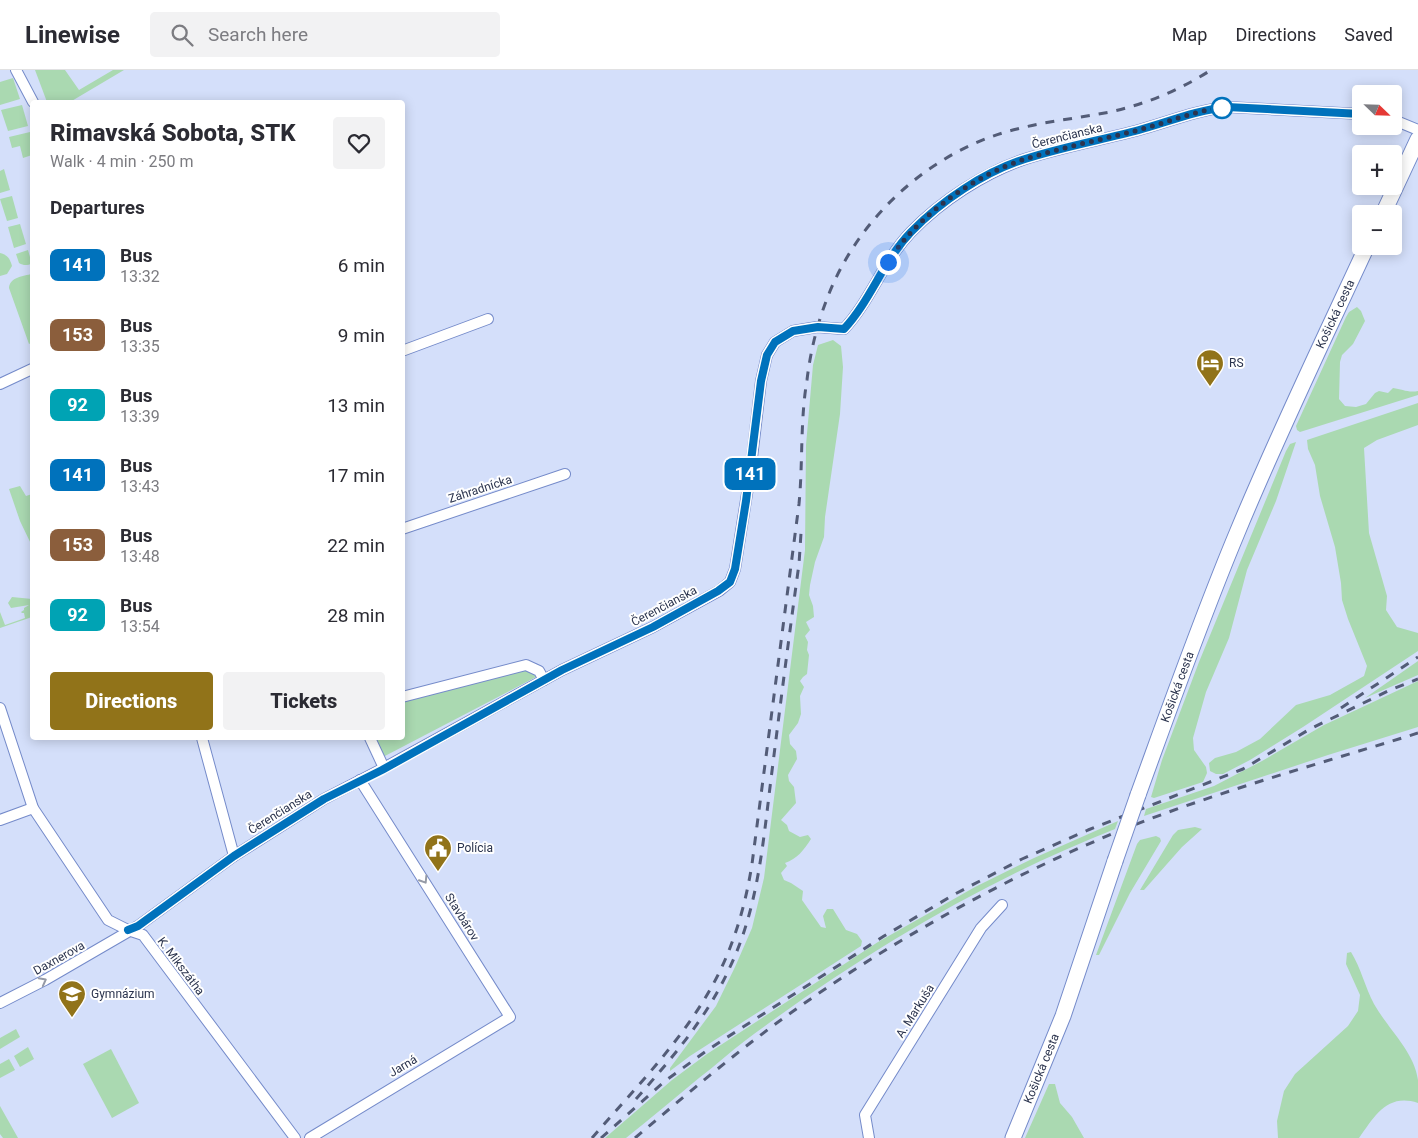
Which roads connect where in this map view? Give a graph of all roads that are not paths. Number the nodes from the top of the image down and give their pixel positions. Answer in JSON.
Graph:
{"nodes":[{"id":1,"x":16,"y":70,"type":"edge"},
{"id":2,"x":31,"y":100,"type":"edge"},
{"id":3,"x":1352,"y":114,"type":"edge"},
{"id":4,"x":1402,"y":123,"type":"edge"},
{"id":5,"x":1418,"y":130,"type":"edge"},
{"id":6,"x":1418,"y":139,"type":"edge"},
{"id":7,"x":1387,"y":205,"type":"edge"},
{"id":8,"x":1363,"y":255,"type":"edge"},
{"id":9,"x":488,"y":319,"type":"dead end"},
{"id":10,"x":405,"y":350,"type":"edge"},
{"id":11,"x":30,"y":370,"type":"edge"},
{"id":12,"x":0,"y":384,"type":"edge"},
{"id":13,"x":566,"y":474,"type":"dead end"},
{"id":14,"x":405,"y":528,"type":"edge"},
{"id":15,"x":544,"y":680,"type":"junction"},
{"id":16,"x":405,"y":697,"type":"edge"},
{"id":17,"x":0,"y":708,"type":"edge"},
{"id":18,"x":203,"y":740,"type":"edge"},
{"id":19,"x":371,"y":740,"type":"edge"},
{"id":20,"x":384,"y":768,"type":"junction"},
{"id":21,"x":360,"y":780,"type":"junction"},
{"id":22,"x":33,"y":808,"type":"junction"},
{"id":23,"x":0,"y":820,"type":"edge"},
{"id":24,"x":234,"y":856,"type":"junction"},
{"id":25,"x":1002,"y":904,"type":"dead end"},
{"id":26,"x":128,"y":930,"type":"junction"},
{"id":27,"x":0,"y":1003,"type":"edge"},
{"id":28,"x":510,"y":1017,"type":"joint"},
{"id":29,"x":295,"y":1138,"type":"edge"},
{"id":30,"x":310,"y":1138,"type":"edge"},
{"id":31,"x":869,"y":1138,"type":"edge"},
{"id":32,"x":1013,"y":1138,"type":"edge"}],
"edges":[{"from":1,"to":2,"type":"street"},
{"from":3,"to":15,"type":"street","name":"Čerenčianska"},
{"from":4,"to":5,"type":"street"},
{"from":6,"to":7,"type":"main road"},
{"from":8,"to":32,"type":"main road","name":"Košická cesta","bridge":true},
{"from":9,"to":10,"type":"street"},
{"from":11,"to":12,"type":"street"},
{"from":13,"to":14,"type":"street","name":"Záhradnícka"},
{"from":15,"to":16,"type":"street"},
{"from":15,"to":20,"type":"street","name":"Čerenčianska"},
{"from":17,"to":22,"type":"street","name":"K. Mikszátha"},
{"from":18,"to":24,"type":"street"},
{"from":19,"to":20,"type":"street"},
{"from":20,"to":21,"type":"street","name":"Čerenčianska"},
{"from":21,"to":24,"type":"street","name":"Čerenčianska"},
{"from":21,"to":28,"type":"street","name":"Stavbárov","one_way":true},
{"from":22,"to":23,"type":"street"},
{"from":22,"to":26,"type":"street","name":"K. Mikszátha"},
{"from":24,"to":26,"type":"street","name":"Čerenčianska"},
{"from":25,"to":31,"type":"street","name":"A. Markuša"},
{"from":27,"to":26,"type":"street","name":"Daxnerova","one_way":true},
{"from":26,"to":29,"type":"street","name":"K. Mikszátha"},
{"from":28,"to":30,"type":"street","name":"Jarná"}]}
